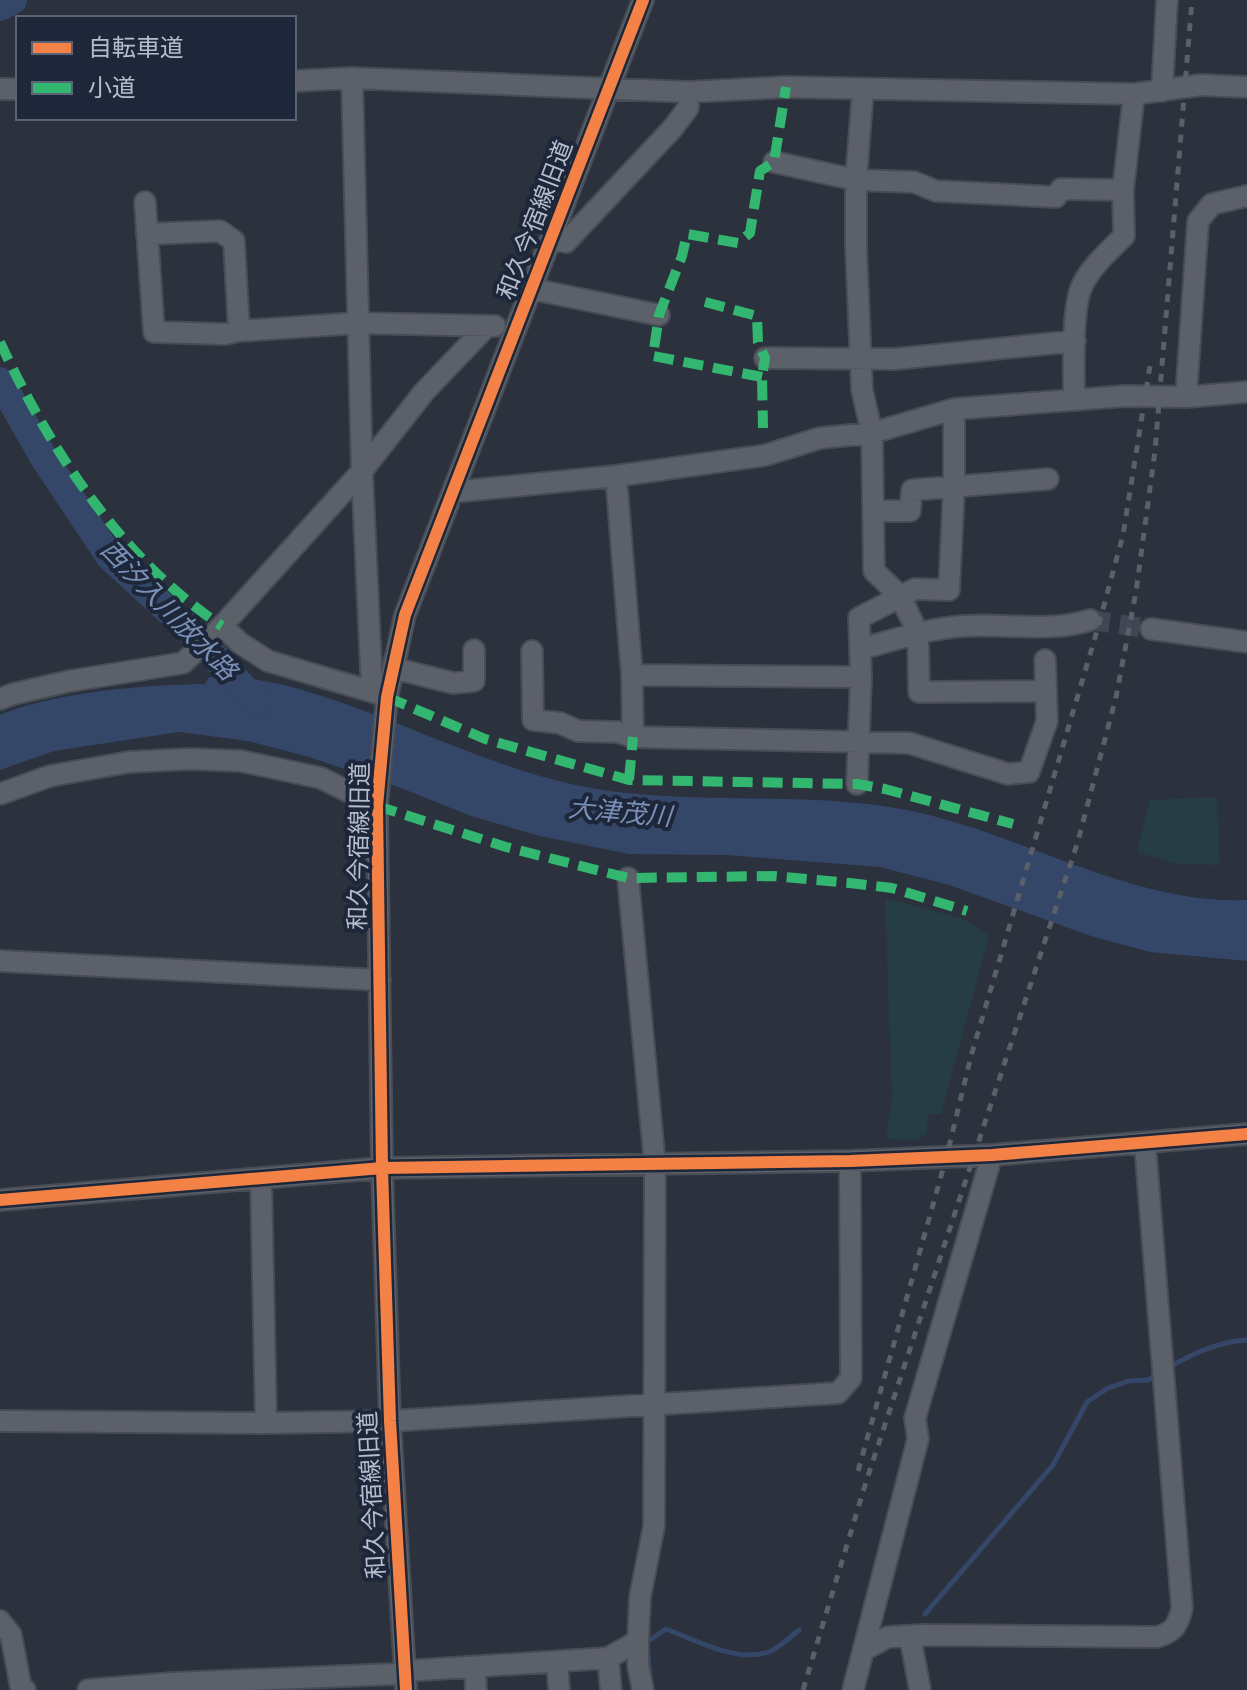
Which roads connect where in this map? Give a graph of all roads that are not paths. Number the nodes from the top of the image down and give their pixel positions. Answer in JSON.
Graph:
{"nodes":[{"id":1,"x":643,"y":0,"type":"edge"},
{"id":2,"x":1167,"y":0,"type":"edge"},
{"id":3,"x":352,"y":78,"type":"junction"},
{"id":4,"x":296,"y":81,"type":"edge"},
{"id":5,"x":1247,"y":87,"type":"edge"},
{"id":6,"x":610,"y":88,"type":"junction"},
{"id":7,"x":863,"y":89,"type":"junction"},
{"id":8,"x":1162,"y":91,"type":"junction"},
{"id":9,"x":689,"y":92,"type":"junction"},
{"id":10,"x":1134,"y":94,"type":"junction"},
{"id":11,"x":774,"y":162,"type":"dead end"},
{"id":12,"x":856,"y":180,"type":"junction"},
{"id":13,"x":1123,"y":190,"type":"junction"},
{"id":14,"x":1247,"y":196,"type":"edge"},
{"id":15,"x":145,"y":202,"type":"dead end"},
{"id":16,"x":147,"y":234,"type":"junction"},
{"id":17,"x":551,"y":238,"type":"junction"},
{"id":18,"x":532,"y":289,"type":"junction"},
{"id":19,"x":659,"y":315,"type":"dead end"},
{"id":20,"x":358,"y":323,"type":"junction"},
{"id":21,"x":487,"y":326,"type":"junction"},
{"id":22,"x":517,"y":327,"type":"junction"},
{"id":23,"x":239,"y":331,"type":"junction"},
{"id":24,"x":1075,"y":341,"type":"junction"},
{"id":25,"x":765,"y":358,"type":"dead end"},
{"id":26,"x":860,"y":360,"type":"junction"},
{"id":27,"x":1247,"y":392,"type":"edge"},
{"id":28,"x":1186,"y":397,"type":"junction"},
{"id":29,"x":1074,"y":400,"type":"junction"},
{"id":30,"x":954,"y":409,"type":"junction"},
{"id":31,"x":872,"y":433,"type":"junction"},
{"id":32,"x":362,"y":471,"type":"junction"},
{"id":33,"x":616,"y":476,"type":"junction"},
{"id":34,"x":1048,"y":479,"type":"dead end"},
{"id":35,"x":954,"y":487,"type":"junction"},
{"id":36,"x":453,"y":492,"type":"junction"},
{"id":37,"x":873,"y":511,"type":"junction"},
{"id":38,"x":900,"y":596,"type":"junction"},
{"id":39,"x":1090,"y":620,"type":"tunnel mouth"},
{"id":40,"x":222,"y":626,"type":"junction"},
{"id":41,"x":1151,"y":629,"type":"tunnel mouth"},
{"id":42,"x":918,"y":633,"type":"junction"},
{"id":43,"x":1247,"y":642,"type":"edge"},
{"id":44,"x":860,"y":649,"type":"junction"},
{"id":45,"x":474,"y":650,"type":"dead end"},
{"id":46,"x":532,"y":651,"type":"dead end"},
{"id":47,"x":1045,"y":660,"type":"dead end"},
{"id":48,"x":393,"y":668,"type":"junction"},
{"id":49,"x":632,"y":675,"type":"junction"},
{"id":50,"x":861,"y":677,"type":"junction"},
{"id":51,"x":1046,"y":691,"type":"junction"},
{"id":52,"x":379,"y":693,"type":"junction"},
{"id":53,"x":0,"y":699,"type":"edge"},
{"id":54,"x":633,"y":737,"type":"junction"},
{"id":55,"x":857,"y":743,"type":"junction"},
{"id":56,"x":857,"y":784,"type":"dead end"},
{"id":57,"x":0,"y":794,"type":"edge"},
{"id":58,"x":377,"y":806,"type":"junction"},
{"id":59,"x":628,"y":878,"type":"dead end"},
{"id":60,"x":0,"y":961,"type":"edge"},
{"id":61,"x":380,"y":980,"type":"junction"},
{"id":62,"x":1247,"y":1134,"type":"edge"},
{"id":63,"x":1145,"y":1144,"type":"junction"},
{"id":64,"x":992,"y":1155,"type":"junction"},
{"id":65,"x":850,"y":1161,"type":"junction"},
{"id":66,"x":655,"y":1165,"type":"junction"},
{"id":67,"x":382,"y":1168,"type":"junction"},
{"id":68,"x":261,"y":1178,"type":"junction"},
{"id":69,"x":0,"y":1200,"type":"edge"},
{"id":70,"x":654,"y":1403,"type":"junction"},
{"id":71,"x":0,"y":1421,"type":"edge"},
{"id":72,"x":390,"y":1421,"type":"junction"},
{"id":73,"x":266,"y":1423,"type":"junction"},
{"id":74,"x":0,"y":1621,"type":"edge"},
{"id":75,"x":910,"y":1636,"type":"junction"},
{"id":76,"x":638,"y":1641,"type":"junction"},
{"id":77,"x":864,"y":1650,"type":"junction"},
{"id":78,"x":608,"y":1658,"type":"junction"},
{"id":79,"x":557,"y":1662,"type":"junction"},
{"id":80,"x":475,"y":1667,"type":"junction"},
{"id":81,"x":406,"y":1681,"type":"edge"},
{"id":82,"x":25,"y":1690,"type":"edge"},
{"id":83,"x":88,"y":1690,"type":"edge"},
{"id":84,"x":476,"y":1690,"type":"edge"},
{"id":85,"x":559,"y":1690,"type":"edge"},
{"id":86,"x":611,"y":1690,"type":"edge"},
{"id":87,"x":643,"y":1690,"type":"edge"},
{"id":88,"x":853,"y":1690,"type":"edge"},
{"id":89,"x":920,"y":1690,"type":"edge"}],
"edges":[{"from":1,"to":6,"type":"street","name":"和久今宿線旧道"},
{"from":2,"to":8,"type":"street"},
{"from":3,"to":4,"type":"street"},
{"from":3,"to":6,"type":"street"},
{"from":3,"to":20,"type":"street"},
{"from":5,"to":8,"type":"street"},
{"from":6,"to":9,"type":"street"},
{"from":6,"to":17,"type":"street","name":"和久今宿線旧道"},
{"from":7,"to":9,"type":"street"},
{"from":7,"to":10,"type":"street"},
{"from":7,"to":12,"type":"street"},
{"from":8,"to":10,"type":"street"},
{"from":9,"to":17,"type":"street"},
{"from":10,"to":13,"type":"street"},
{"from":11,"to":12,"type":"street"},
{"from":12,"to":13,"type":"street"},
{"from":12,"to":26,"type":"street"},
{"from":13,"to":24,"type":"street"},
{"from":14,"to":28,"type":"street"},
{"from":15,"to":16,"type":"street"},
{"from":16,"to":23,"type":"street"},
{"from":16,"to":23,"type":"street"},
{"from":17,"to":18,"type":"street","name":"和久今宿線旧道"},
{"from":18,"to":19,"type":"street"},
{"from":18,"to":22,"type":"street","name":"和久今宿線旧道"},
{"from":20,"to":21,"type":"street"},
{"from":20,"to":23,"type":"street"},
{"from":20,"to":32,"type":"street"},
{"from":21,"to":22,"type":"street"},
{"from":21,"to":32,"type":"street"},
{"from":22,"to":36,"type":"street","name":"和久今宿線旧道"},
{"from":24,"to":26,"type":"street"},
{"from":24,"to":29,"type":"street"},
{"from":25,"to":26,"type":"street"},
{"from":26,"to":31,"type":"street"},
{"from":27,"to":28,"type":"street"},
{"from":28,"to":29,"type":"street"},
{"from":29,"to":30,"type":"street"},
{"from":30,"to":31,"type":"street"},
{"from":30,"to":35,"type":"street"},
{"from":31,"to":33,"type":"street"},
{"from":31,"to":37,"type":"street"},
{"from":32,"to":40,"type":"street"},
{"from":32,"to":52,"type":"street"},
{"from":33,"to":36,"type":"street"},
{"from":33,"to":49,"type":"street"},
{"from":34,"to":35,"type":"street"},
{"from":35,"to":37,"type":"street"},
{"from":35,"to":38,"type":"street"},
{"from":36,"to":48,"type":"street","name":"和久今宿線旧道"},
{"from":37,"to":38,"type":"street"},
{"from":38,"to":42,"type":"street"},
{"from":38,"to":44,"type":"street"},
{"from":39,"to":42,"type":"street"},
{"from":40,"to":52,"type":"street"},
{"from":40,"to":53,"type":"street"},
{"from":41,"to":43,"type":"street"},
{"from":42,"to":44,"type":"street"},
{"from":42,"to":51,"type":"street"},
{"from":44,"to":50,"type":"street"},
{"from":45,"to":48,"type":"street"},
{"from":46,"to":54,"type":"street"},
{"from":47,"to":51,"type":"street"},
{"from":48,"to":52,"type":"street","name":"和久今宿線旧道"},
{"from":49,"to":50,"type":"street"},
{"from":49,"to":54,"type":"street"},
{"from":50,"to":55,"type":"street"},
{"from":51,"to":55,"type":"street"},
{"from":52,"to":58,"type":"street","name":"和久今宿線旧道"},
{"from":54,"to":55,"type":"street"},
{"from":55,"to":56,"type":"street"},
{"from":57,"to":58,"type":"street"},
{"from":58,"to":61,"type":"street","name":"和久今宿線旧道"},
{"from":59,"to":66,"type":"street"},
{"from":60,"to":61,"type":"street"},
{"from":61,"to":67,"type":"street","name":"和久今宿線旧道"},
{"from":62,"to":63,"type":"street"},
{"from":63,"to":64,"type":"street"},
{"from":63,"to":75,"type":"street"},
{"from":64,"to":65,"type":"street"},
{"from":64,"to":77,"type":"street"},
{"from":65,"to":66,"type":"street"},
{"from":65,"to":70,"type":"street"},
{"from":66,"to":67,"type":"street"},
{"from":66,"to":70,"type":"street"},
{"from":67,"to":68,"type":"street"},
{"from":67,"to":72,"type":"street","name":"和久今宿線旧道"},
{"from":68,"to":69,"type":"street"},
{"from":68,"to":73,"type":"street"},
{"from":70,"to":72,"type":"street"},
{"from":70,"to":76,"type":"street"},
{"from":71,"to":73,"type":"street"},
{"from":72,"to":73,"type":"street"},
{"from":72,"to":81,"type":"street","name":"和久今宿線旧道"},
{"from":74,"to":82,"type":"street"},
{"from":75,"to":77,"type":"street"},
{"from":75,"to":89,"type":"street"},
{"from":76,"to":78,"type":"street"},
{"from":76,"to":87,"type":"street"},
{"from":77,"to":88,"type":"street"},
{"from":78,"to":79,"type":"street"},
{"from":78,"to":86,"type":"street"},
{"from":79,"to":80,"type":"street"},
{"from":79,"to":85,"type":"street"},
{"from":80,"to":81,"type":"street"},
{"from":80,"to":84,"type":"street"},
{"from":81,"to":83,"type":"street"}]}
